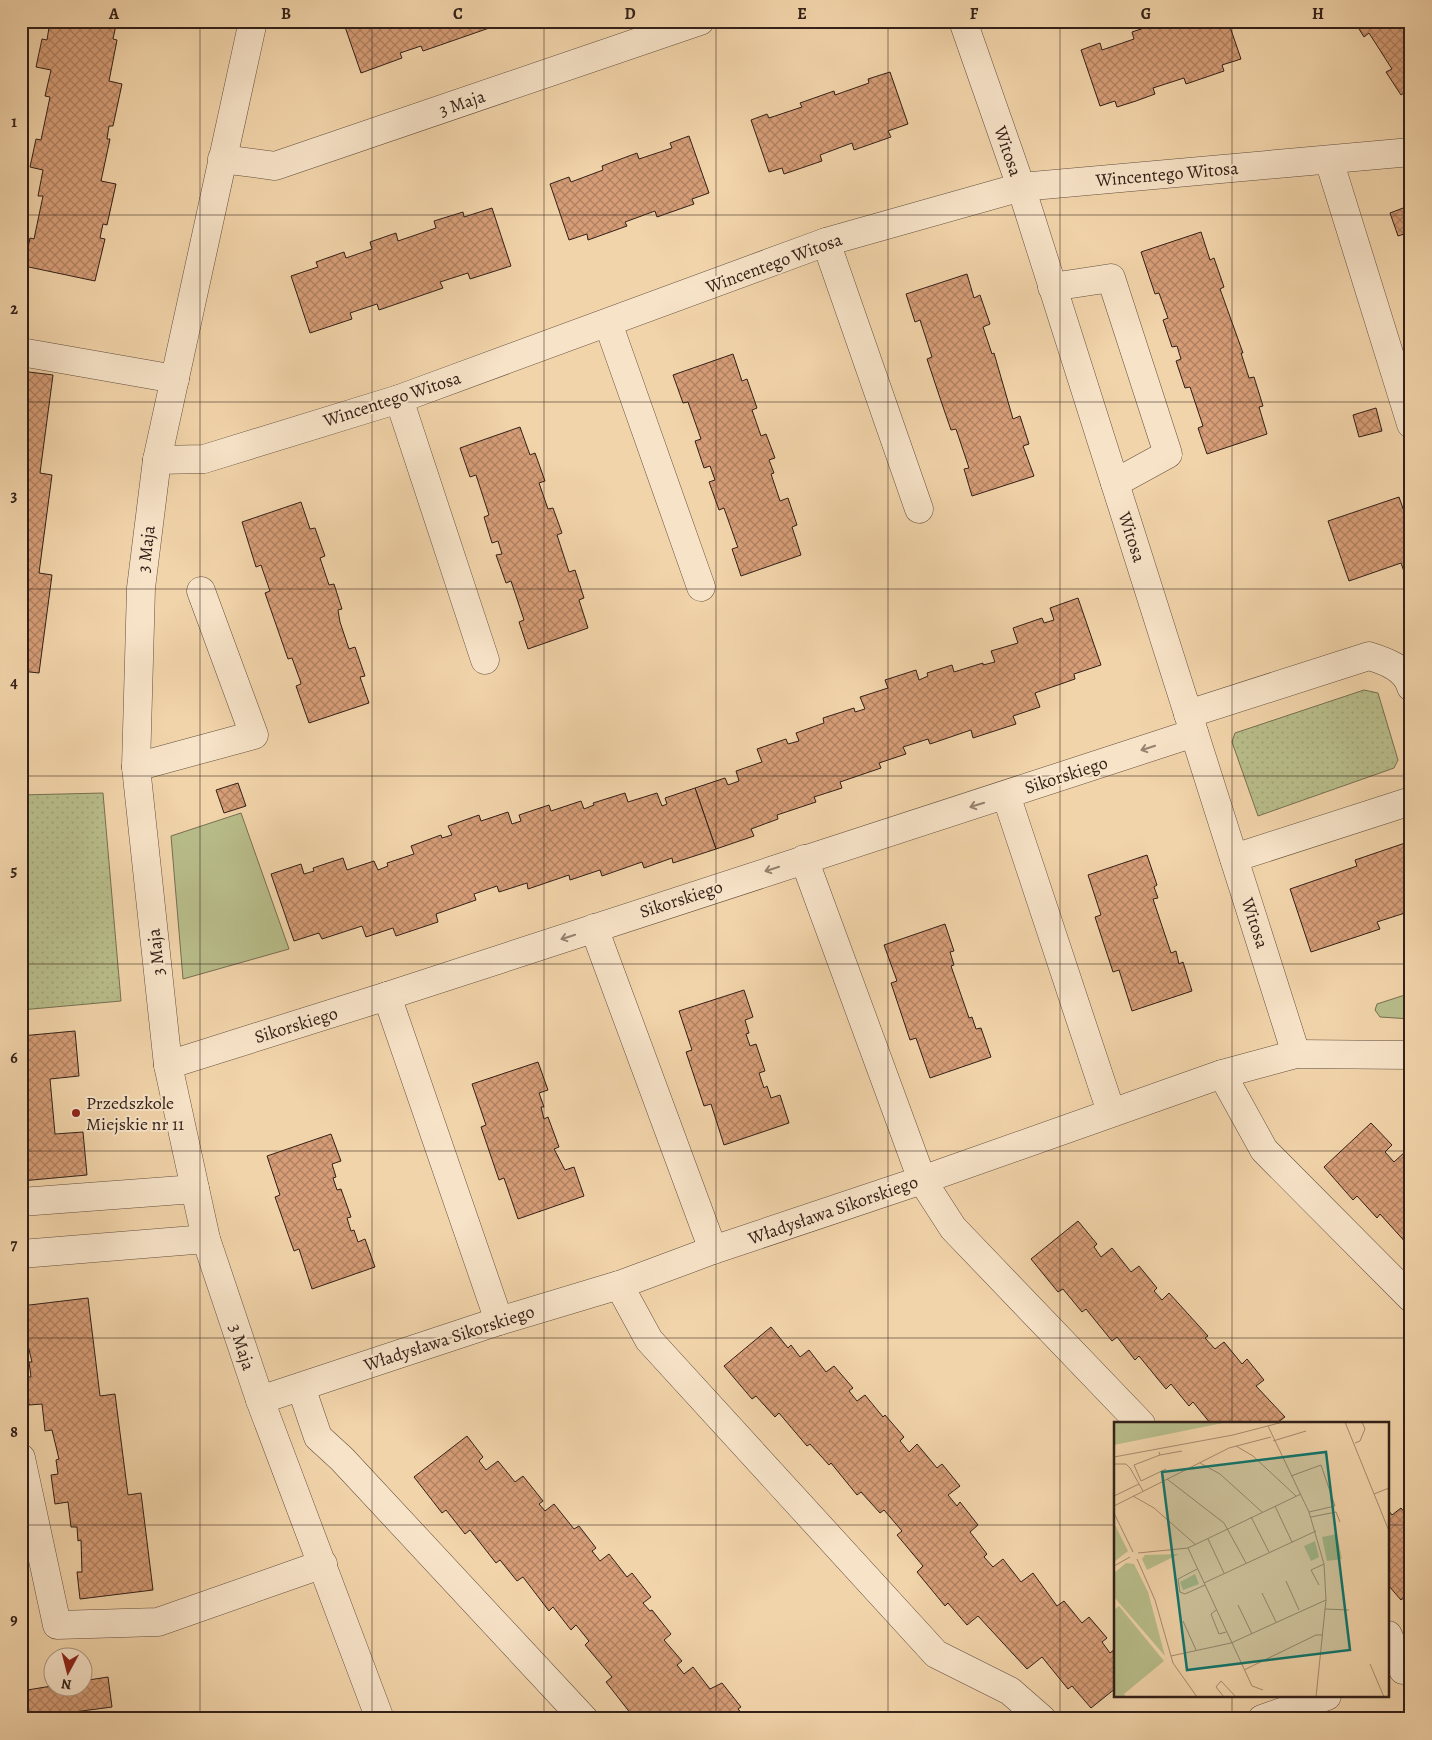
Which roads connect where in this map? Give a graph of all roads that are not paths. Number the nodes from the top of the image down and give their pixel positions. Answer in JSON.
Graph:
{"nodes":[{"id":1,"x":253,"y":21,"type":"edge"},
{"id":2,"x":700,"y":21,"type":"edge"},
{"id":3,"x":963,"y":21,"type":"edge"},
{"id":4,"x":1411,"y":152,"type":"edge"},
{"id":5,"x":222,"y":159,"type":"junction"},
{"id":6,"x":1329,"y":160,"type":"junction"},
{"id":7,"x":1021,"y":187,"type":"junction"},
{"id":8,"x":826,"y":242,"type":"junction"},
{"id":9,"x":1052,"y":286,"type":"junction"},
{"id":10,"x":608,"y":323,"type":"junction"},
{"id":11,"x":21,"y":352,"type":"edge"},
{"id":12,"x":175,"y":379,"type":"junction"},
{"id":13,"x":399,"y":399,"type":"junction"},
{"id":14,"x":1411,"y":424,"type":"edge"},
{"id":15,"x":156,"y":460,"type":"junction"},
{"id":16,"x":1115,"y":483,"type":"junction"},
{"id":17,"x":919,"y":510,"type":"dead end"},
{"id":18,"x":702,"y":587,"type":"dead end"},
{"id":19,"x":201,"y":591,"type":"dead end"},
{"id":20,"x":485,"y":660,"type":"dead end"},
{"id":21,"x":1411,"y":688,"type":"edge"},
{"id":22,"x":1191,"y":723,"type":"junction"},
{"id":23,"x":136,"y":768,"type":"junction"},
{"id":24,"x":1006,"y":795,"type":"junction"},
{"id":25,"x":1411,"y":801,"type":"edge"},
{"id":26,"x":1234,"y":858,"type":"junction"},
{"id":27,"x":804,"y":859,"type":"junction"},
{"id":28,"x":594,"y":928,"type":"junction"},
{"id":29,"x":387,"y":996,"type":"junction"},
{"id":30,"x":1296,"y":1054,"type":"junction"},
{"id":31,"x":1411,"y":1055,"type":"edge"},
{"id":32,"x":168,"y":1065,"type":"junction"},
{"id":33,"x":1222,"y":1074,"type":"junction"},
{"id":34,"x":1111,"y":1112,"type":"junction"},
{"id":35,"x":922,"y":1180,"type":"junction"},
{"id":36,"x":195,"y":1189,"type":"junction"},
{"id":37,"x":21,"y":1202,"type":"edge"},
{"id":38,"x":206,"y":1239,"type":"junction"},
{"id":39,"x":713,"y":1250,"type":"junction"},
{"id":40,"x":21,"y":1254,"type":"edge"},
{"id":41,"x":619,"y":1286,"type":"junction"},
{"id":42,"x":1411,"y":1298,"type":"edge"},
{"id":43,"x":498,"y":1321,"type":"junction"},
{"id":44,"x":301,"y":1387,"type":"junction"},
{"id":45,"x":260,"y":1400,"type":"junction"},
{"id":46,"x":1139,"y":1422,"type":"edge"},
{"id":47,"x":21,"y":1458,"type":"edge"},
{"id":48,"x":322,"y":1564,"type":"junction"},
{"id":49,"x":1390,"y":1641,"type":"edge"},
{"id":50,"x":1401,"y":1671,"type":"edge"},
{"id":51,"x":1321,"y":1698,"type":"edge"},
{"id":52,"x":380,"y":1719,"type":"edge"},
{"id":53,"x":584,"y":1719,"type":"edge"},
{"id":54,"x":1042,"y":1719,"type":"edge"},
{"id":55,"x":1262,"y":1719,"type":"edge"}],
"edges":[{"from":1,"to":5,"type":"street","name":"3 Maja"},
{"from":2,"to":5,"type":"street","name":"3 Maja"},
{"from":3,"to":7,"type":"street","name":"Witosa"},
{"from":4,"to":6,"type":"street","name":"Wincentego Witosa"},
{"from":5,"to":12,"type":"street","name":"3 Maja"},
{"from":6,"to":7,"type":"street","name":"Wincentego Witosa"},
{"from":6,"to":14,"type":"street"},
{"from":7,"to":8,"type":"street","name":"Wincentego Witosa"},
{"from":7,"to":9,"type":"street","name":"Witosa"},
{"from":8,"to":10,"type":"street","name":"Wincentego Witosa"},
{"from":8,"to":17,"type":"street"},
{"from":9,"to":16,"type":"street","name":"Witosa"},
{"from":9,"to":16,"type":"street"},
{"from":10,"to":13,"type":"street","name":"Wincentego Witosa"},
{"from":10,"to":18,"type":"street"},
{"from":11,"to":12,"type":"street"},
{"from":12,"to":15,"type":"street","name":"3 Maja"},
{"from":13,"to":15,"type":"street","name":"Wincentego Witosa"},
{"from":13,"to":20,"type":"street"},
{"from":15,"to":23,"type":"street","name":"3 Maja"},
{"from":16,"to":22,"type":"street","name":"Witosa"},
{"from":19,"to":23,"type":"street"},
{"from":21,"to":22,"type":"street","name":"Sikorskiego"},
{"from":22,"to":24,"type":"street","name":"Sikorskiego","one_way":true},
{"from":22,"to":26,"type":"street","name":"Witosa"},
{"from":23,"to":32,"type":"street","name":"3 Maja"},
{"from":24,"to":27,"type":"street","name":"Sikorskiego","one_way":true},
{"from":24,"to":34,"type":"street"},
{"from":25,"to":26,"type":"street"},
{"from":26,"to":30,"type":"street","name":"Witosa"},
{"from":27,"to":28,"type":"street","name":"Sikorskiego","one_way":true},
{"from":27,"to":35,"type":"street"},
{"from":28,"to":29,"type":"street","name":"Sikorskiego","one_way":true},
{"from":28,"to":39,"type":"street"},
{"from":29,"to":32,"type":"street","name":"Sikorskiego"},
{"from":29,"to":43,"type":"street"},
{"from":30,"to":31,"type":"street","name":"Władysława Sikorskiego"},
{"from":30,"to":33,"type":"street","name":"Władysława Sikorskiego"},
{"from":32,"to":36,"type":"street","name":"3 Maja"},
{"from":33,"to":34,"type":"street","name":"Władysława Sikorskiego"},
{"from":33,"to":42,"type":"street"},
{"from":34,"to":35,"type":"street","name":"Władysława Sikorskiego"},
{"from":35,"to":39,"type":"street","name":"Władysława Sikorskiego"},
{"from":35,"to":46,"type":"street"},
{"from":36,"to":37,"type":"street"},
{"from":36,"to":38,"type":"street","name":"3 Maja"},
{"from":38,"to":40,"type":"street"},
{"from":38,"to":45,"type":"street","name":"3 Maja"},
{"from":39,"to":41,"type":"street","name":"Władysława Sikorskiego"},
{"from":41,"to":43,"type":"street","name":"Władysława Sikorskiego"},
{"from":41,"to":54,"type":"street"},
{"from":43,"to":44,"type":"street","name":"Władysława Sikorskiego"},
{"from":44,"to":45,"type":"street","name":"Władysława Sikorskiego"},
{"from":44,"to":53,"type":"street"},
{"from":45,"to":48,"type":"street","name":"3 Maja"},
{"from":47,"to":48,"type":"street"},
{"from":48,"to":52,"type":"street","name":"3 Maja"},
{"from":49,"to":50,"type":"street"},
{"from":51,"to":55,"type":"street"}]}
